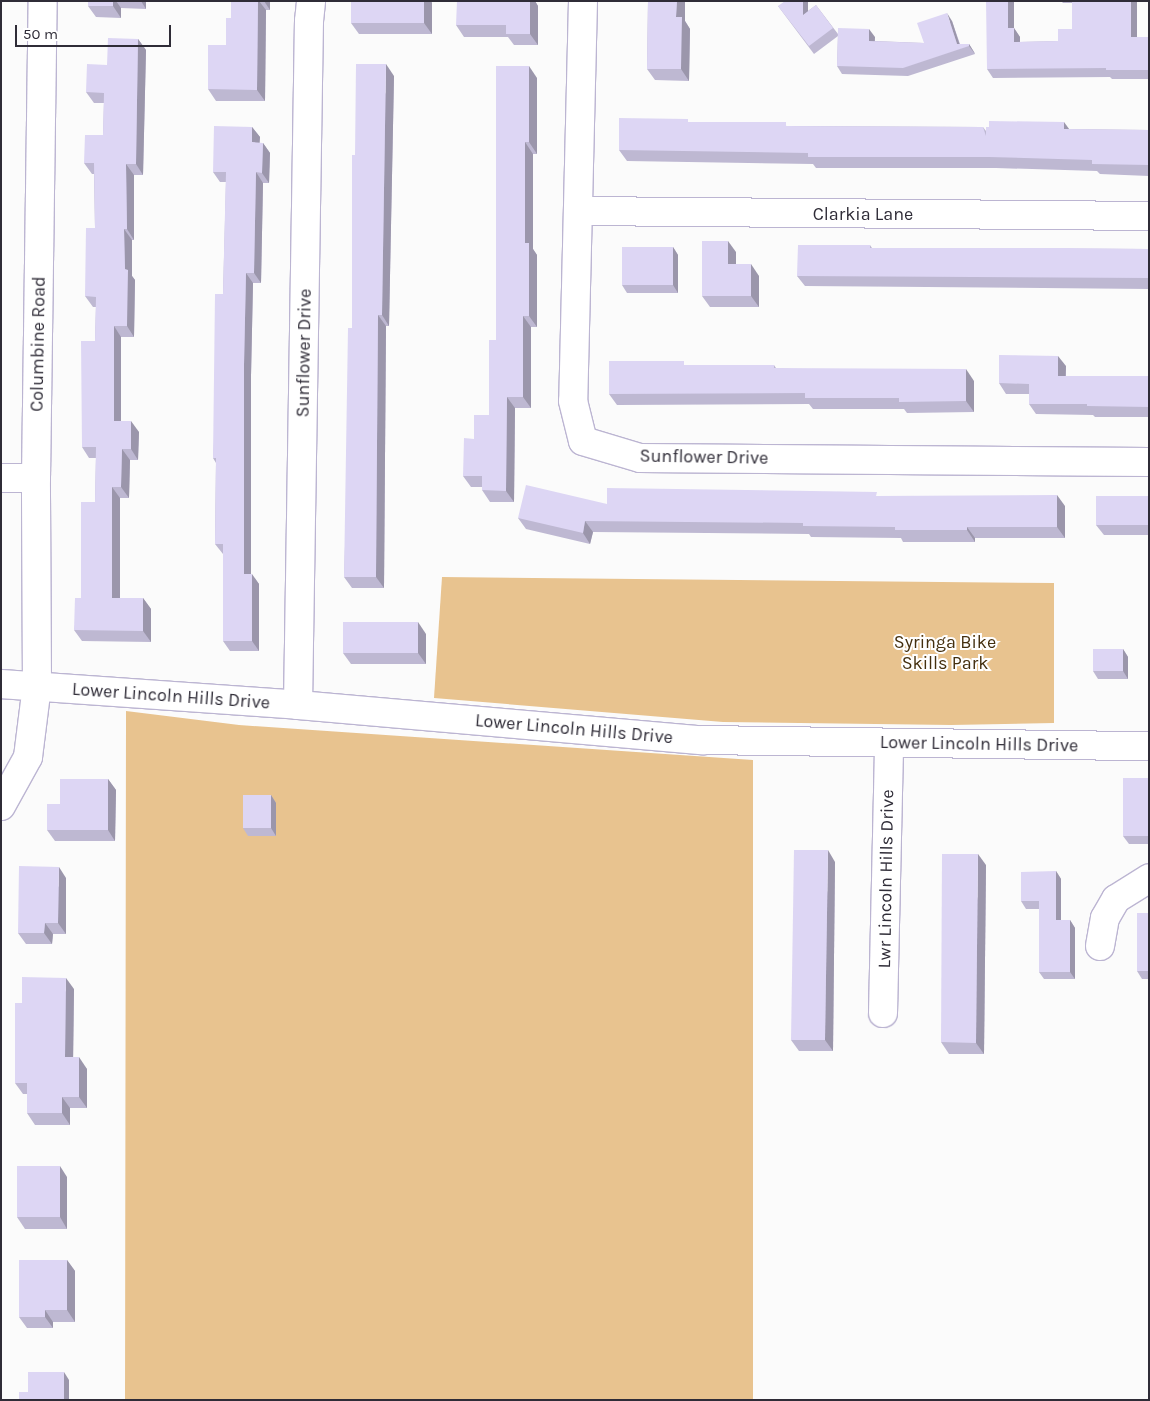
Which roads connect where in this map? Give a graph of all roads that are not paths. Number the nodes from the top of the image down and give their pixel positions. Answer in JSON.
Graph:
{"nodes":[{"id":1,"x":43,"y":1,"type":"edge"},
{"id":2,"x":311,"y":1,"type":"edge"},
{"id":3,"x":583,"y":1,"type":"edge"},
{"id":4,"x":578,"y":211,"type":"junction"},
{"id":5,"x":1149,"y":216,"type":"edge"},
{"id":6,"x":1149,"y":462,"type":"edge"},
{"id":7,"x":1,"y":478,"type":"edge"},
{"id":8,"x":36,"y":478,"type":"junction"},
{"id":9,"x":1,"y":684,"type":"edge"},
{"id":10,"x":37,"y":686,"type":"junction"},
{"id":11,"x":298,"y":705,"type":"junction"},
{"id":12,"x":889,"y":744,"type":"junction"},
{"id":13,"x":1149,"y":746,"type":"edge"},
{"id":14,"x":1,"y":806,"type":"edge"},
{"id":15,"x":1149,"y":878,"type":"edge"},
{"id":16,"x":1100,"y":946,"type":"dead end"},
{"id":17,"x":883,"y":1014,"type":"dead end"}],
"edges":[{"from":1,"to":8,"type":"street","name":"Columbine Road"},
{"from":2,"to":11,"type":"street","name":"Sunflower Drive"},
{"from":3,"to":4,"type":"street","name":"Sunflower Drive"},
{"from":4,"to":5,"type":"street","name":"Clarkia Lane"},
{"from":4,"to":6,"type":"street","name":"Sunflower Drive"},
{"from":7,"to":8,"type":"street"},
{"from":8,"to":10,"type":"street","name":"Columbine Road"},
{"from":9,"to":10,"type":"street","name":"Lower Lincoln Hills Drive"},
{"from":10,"to":11,"type":"street","name":"Lower Lincoln Hills Drive"},
{"from":10,"to":14,"type":"street","name":"Columbine Road"},
{"from":11,"to":12,"type":"street","name":"Lower Lincoln Hills Drive"},
{"from":12,"to":13,"type":"street","name":"Lower Lincoln Hills Drive"},
{"from":12,"to":17,"type":"street","name":"Lwr Lincoln Hills Drive"},
{"from":15,"to":16,"type":"street"}]}
